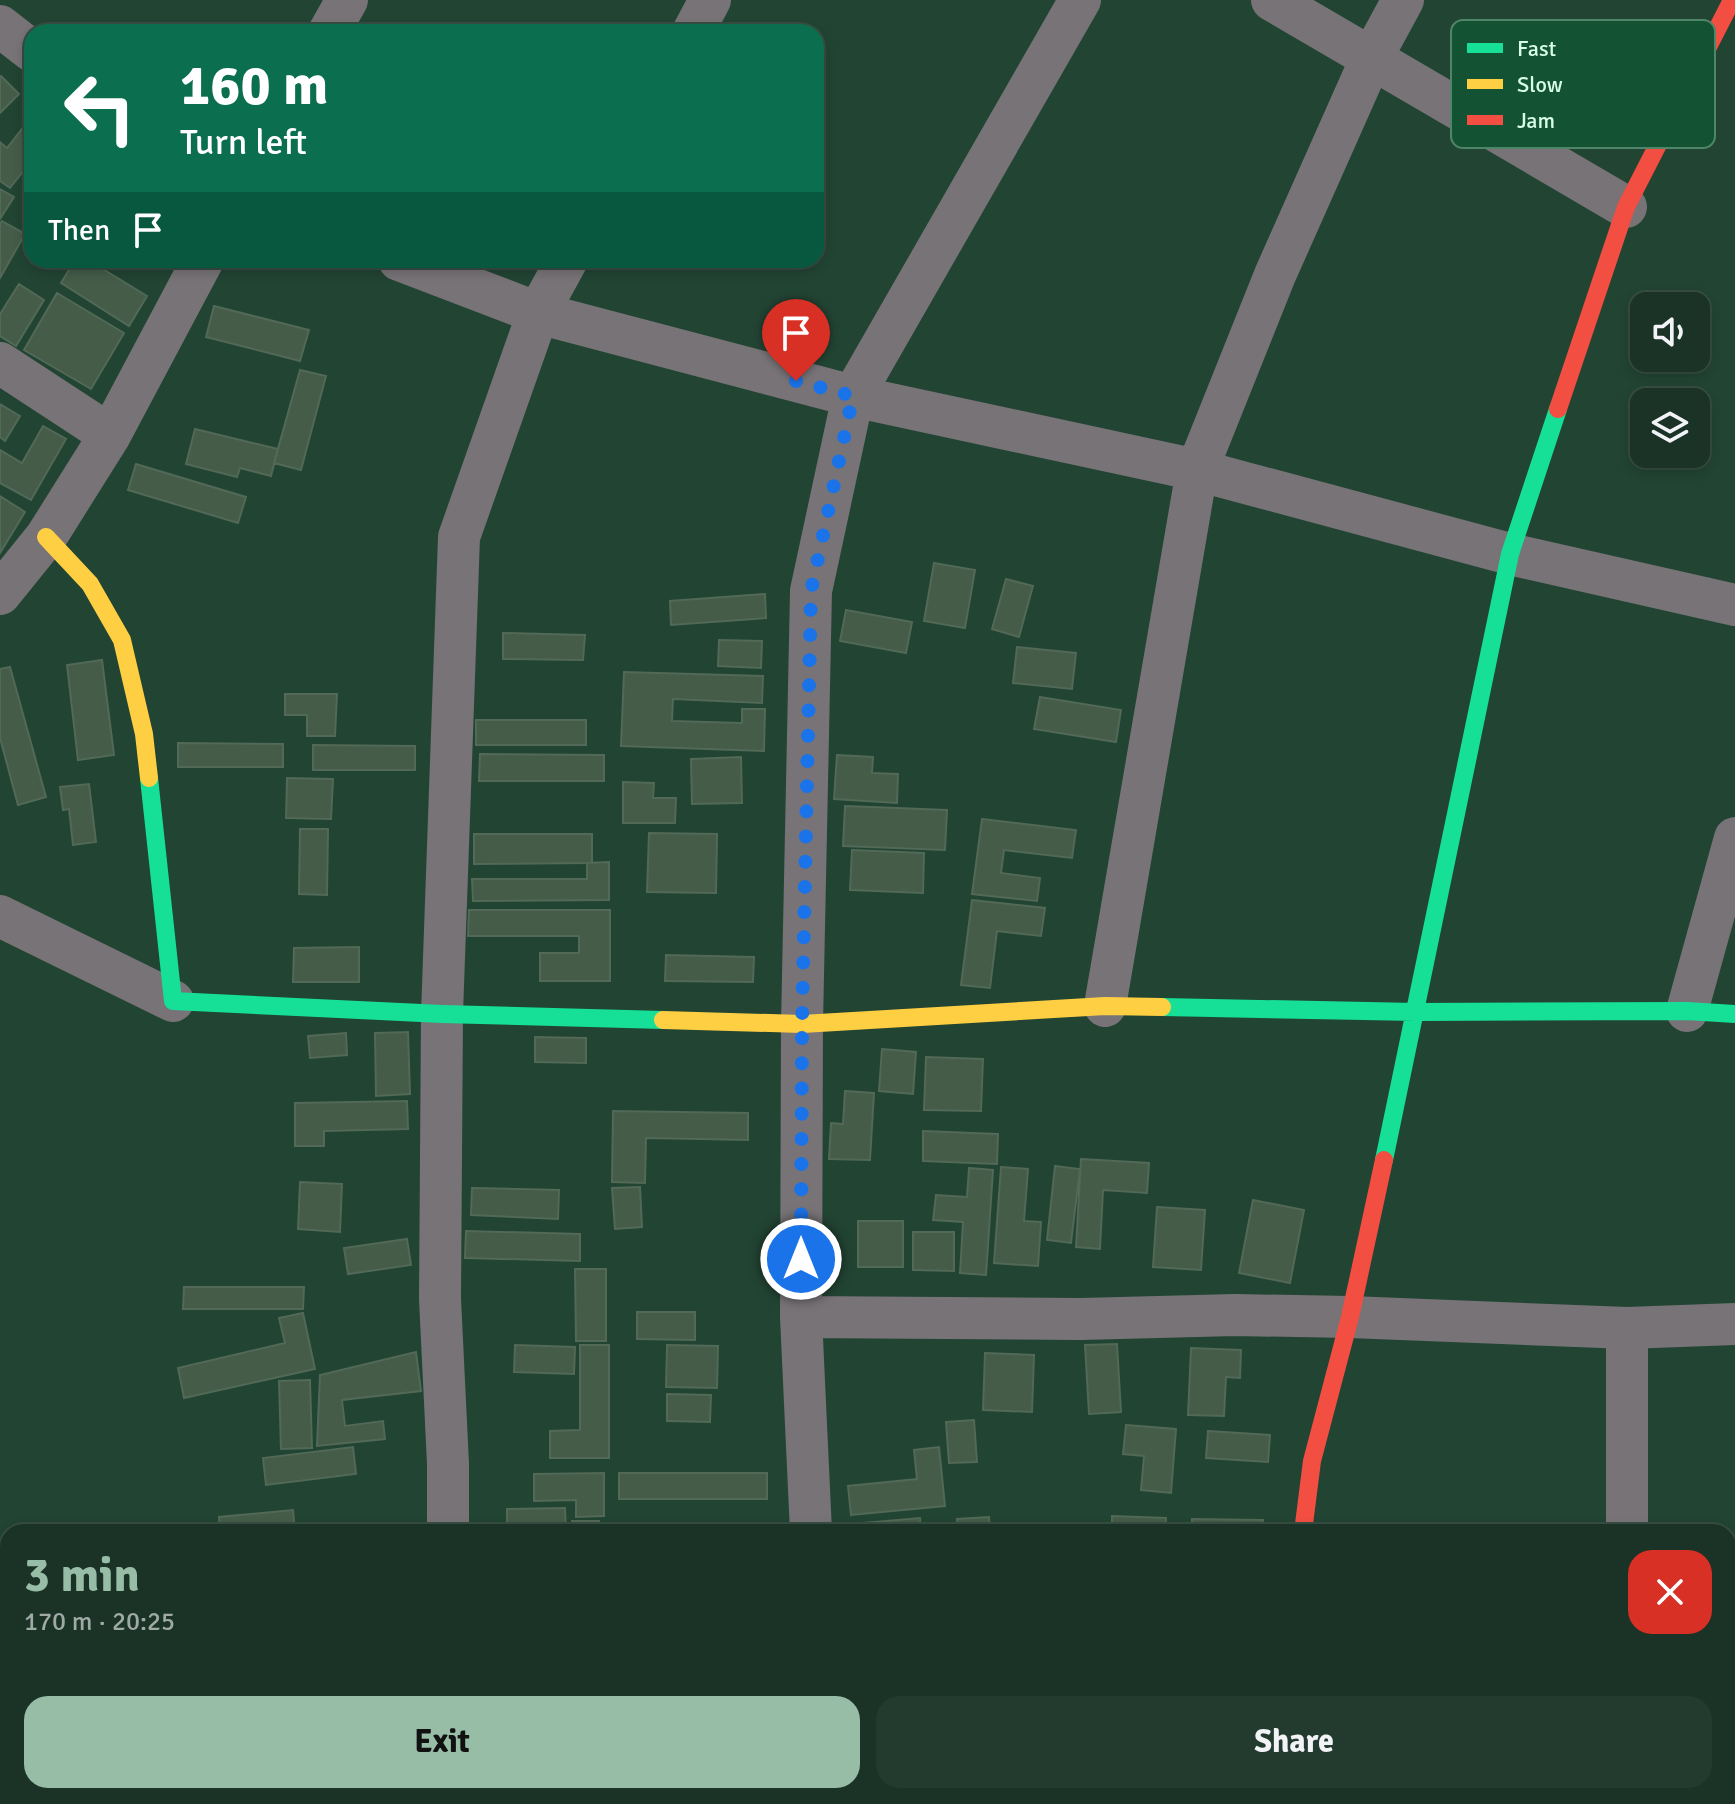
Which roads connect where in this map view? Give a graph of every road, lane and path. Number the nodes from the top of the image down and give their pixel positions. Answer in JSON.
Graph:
{"nodes":[{"id":1,"x":347,"y":0,"type":"edge"},
{"id":2,"x":710,"y":0,"type":"edge"},
{"id":3,"x":1080,"y":0,"type":"edge"},
{"id":4,"x":1272,"y":0,"type":"edge"},
{"id":5,"x":1403,"y":0,"type":"edge"},
{"id":6,"x":1732,"y":0,"type":"edge"},
{"id":7,"x":334,"y":24,"type":"edge"},
{"id":8,"x":697,"y":24,"type":"edge"},
{"id":9,"x":1715,"y":33,"type":"edge"},
{"id":10,"x":1371,"y":59,"type":"junction"},
{"id":11,"x":1451,"y":105,"type":"edge"},
{"id":12,"x":1524,"y":148,"type":"edge"},
{"id":13,"x":1656,"y":148,"type":"edge"},
{"id":14,"x":1626,"y":207,"type":"junction"},
{"id":15,"x":199,"y":268,"type":"edge"},
{"id":16,"x":420,"y":268,"type":"edge"},
{"id":17,"x":563,"y":268,"type":"edge"},
{"id":18,"x":538,"y":313,"type":"junction"},
{"id":19,"x":0,"y":363,"type":"edge"},
{"id":20,"x":853,"y":396,"type":"junction"},
{"id":21,"x":110,"y":435,"type":"junction"},
{"id":22,"x":1197,"y":470,"type":"junction"},
{"id":23,"x":46,"y":537,"type":"junction"},
{"id":24,"x":1510,"y":554,"type":"junction"},
{"id":25,"x":0,"y":594,"type":"edge"},
{"id":26,"x":1735,"y":605,"type":"edge"},
{"id":27,"x":1735,"y":838,"type":"edge"},
{"id":28,"x":0,"y":916,"type":"edge"},
{"id":29,"x":173,"y":1001,"type":"junction"},
{"id":30,"x":1105,"y":1006,"type":"junction"},
{"id":31,"x":1687,"y":1011,"type":"junction"},
{"id":32,"x":1416,"y":1012,"type":"junction"},
{"id":33,"x":442,"y":1014,"type":"junction"},
{"id":34,"x":1735,"y":1014,"type":"edge"},
{"id":35,"x":802,"y":1024,"type":"junction"},
{"id":36,"x":801,"y":1317,"type":"junction"},
{"id":37,"x":1350,"y":1317,"type":"junction"},
{"id":38,"x":1735,"y":1324,"type":"edge"},
{"id":39,"x":1627,"y":1328,"type":"junction"},
{"id":40,"x":448,"y":1524,"type":"edge"},
{"id":41,"x":811,"y":1524,"type":"edge"},
{"id":42,"x":1304,"y":1524,"type":"edge"},
{"id":43,"x":1627,"y":1524,"type":"edge"}],
"edges":[{"from":1,"to":7,"type":"street"},
{"from":2,"to":8,"type":"street"},
{"from":3,"to":20,"type":"street"},
{"from":4,"to":10,"type":"street"},
{"from":5,"to":10,"type":"street"},
{"from":6,"to":9,"type":"street"},
{"from":10,"to":11,"type":"street"},
{"from":10,"to":22,"type":"street"},
{"from":12,"to":14,"type":"street"},
{"from":13,"to":14,"type":"street"},
{"from":14,"to":24,"type":"street"},
{"from":15,"to":21,"type":"street"},
{"from":16,"to":18,"type":"street"},
{"from":17,"to":18,"type":"street"},
{"from":18,"to":20,"type":"street"},
{"from":18,"to":33,"type":"street"},
{"from":19,"to":21,"type":"street"},
{"from":20,"to":22,"type":"street"},
{"from":20,"to":35,"type":"street"},
{"from":21,"to":23,"type":"street"},
{"from":22,"to":24,"type":"street"},
{"from":22,"to":30,"type":"street"},
{"from":23,"to":25,"type":"street"},
{"from":23,"to":29,"type":"street"},
{"from":24,"to":26,"type":"street"},
{"from":24,"to":32,"type":"street"},
{"from":27,"to":31,"type":"street"},
{"from":28,"to":29,"type":"street"},
{"from":29,"to":33,"type":"street"},
{"from":30,"to":32,"type":"street"},
{"from":30,"to":35,"type":"street"},
{"from":31,"to":32,"type":"street"},
{"from":31,"to":34,"type":"street"},
{"from":32,"to":37,"type":"street"},
{"from":33,"to":35,"type":"street"},
{"from":33,"to":40,"type":"street"},
{"from":35,"to":36,"type":"street"},
{"from":36,"to":37,"type":"street"},
{"from":36,"to":41,"type":"street"},
{"from":37,"to":39,"type":"street"},
{"from":37,"to":42,"type":"street"},
{"from":38,"to":39,"type":"street"},
{"from":39,"to":43,"type":"street"}]}
